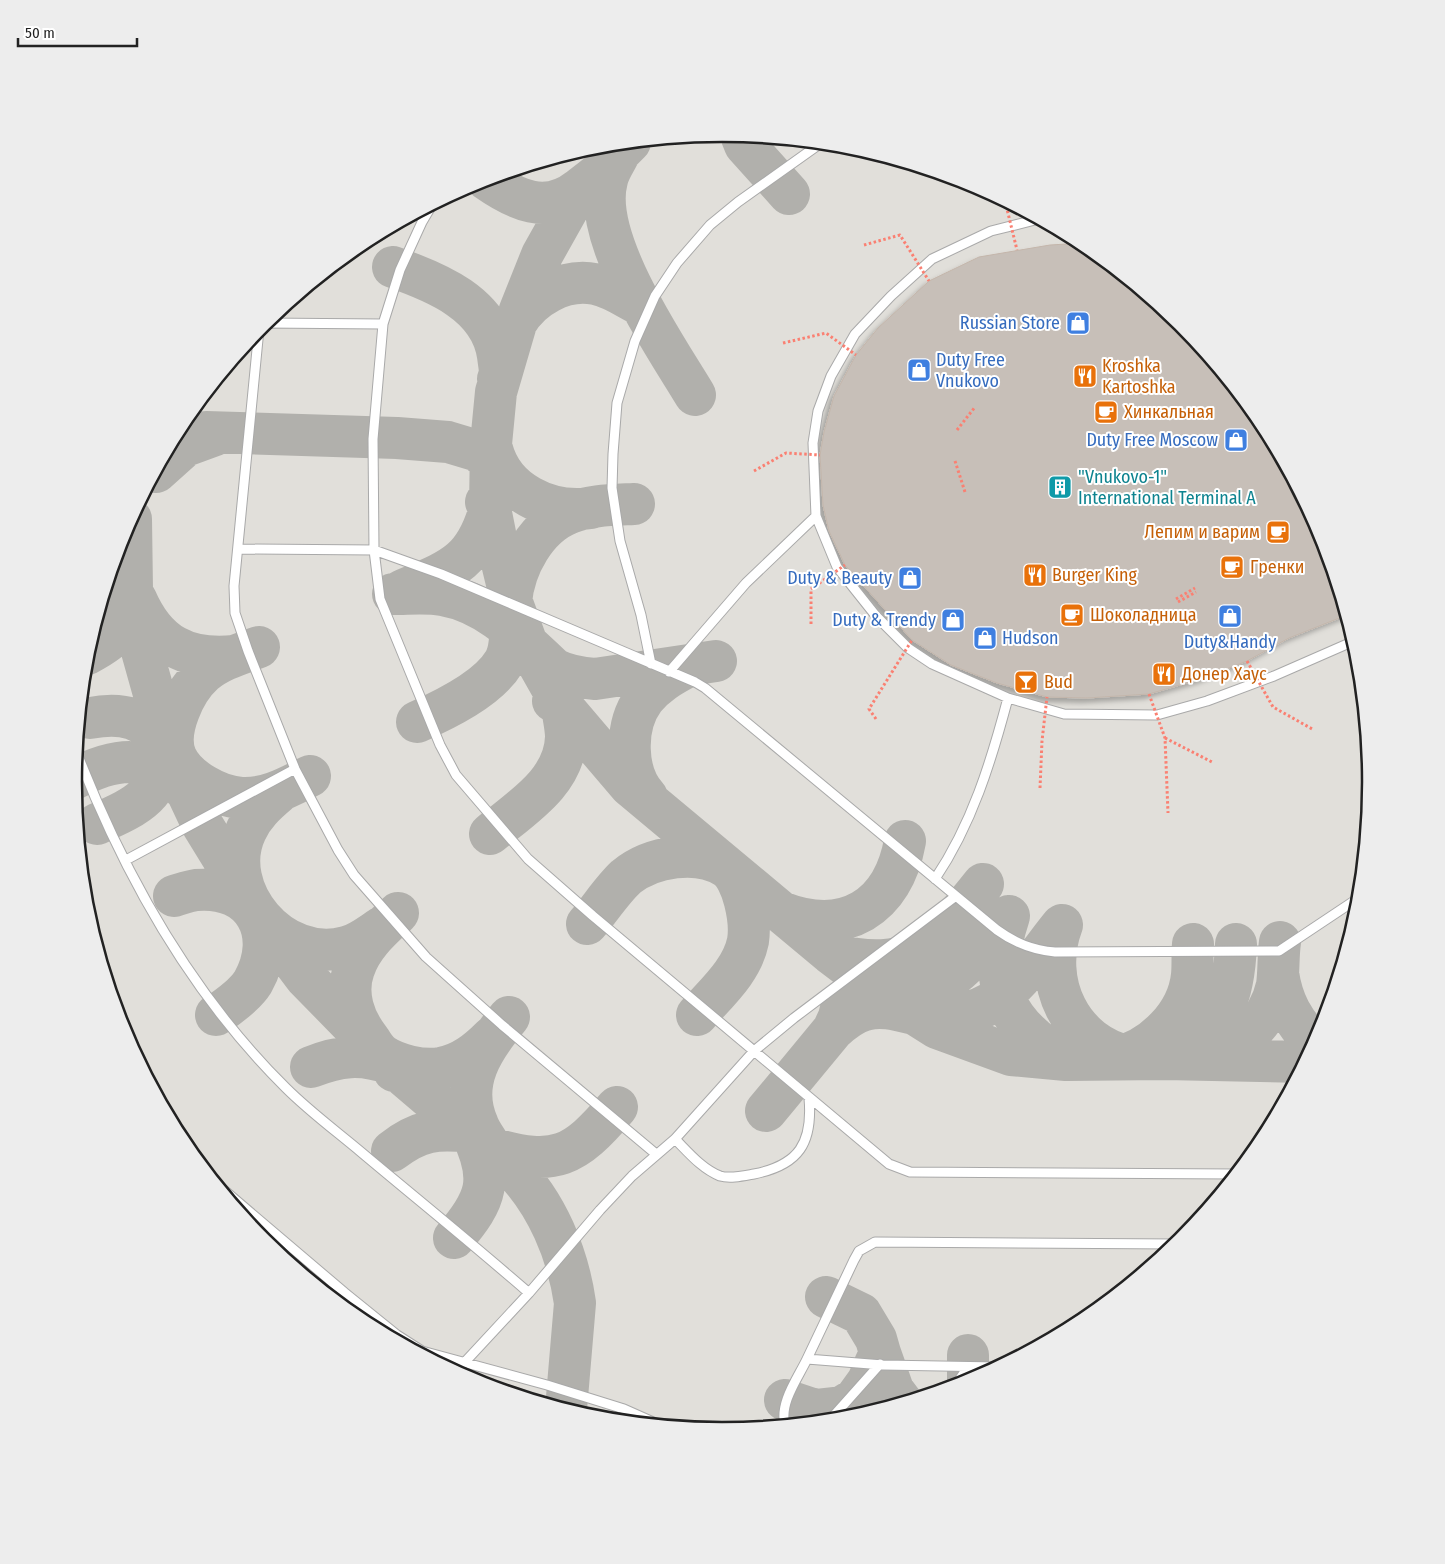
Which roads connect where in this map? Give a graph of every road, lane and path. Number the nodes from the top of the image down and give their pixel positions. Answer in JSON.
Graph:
{"nodes":[{"id":1,"x":814,"y":148,"type":"edge"},
{"id":2,"x":1007,"y":208,"type":"edge"},
{"id":3,"x":426,"y":215,"type":"edge"},
{"id":4,"x":419,"y":219,"type":"edge"},
{"id":5,"x":1030,"y":221,"type":"edge"},
{"id":6,"x":422,"y":222,"type":"junction"},
{"id":7,"x":864,"y":245,"type":"dead end"},
{"id":8,"x":1017,"y":250,"type":"dead end"},
{"id":9,"x":928,"y":282,"type":"dead end"},
{"id":10,"x":277,"y":323,"type":"edge"},
{"id":11,"x":383,"y":324,"type":"junction"},
{"id":12,"x":258,"y":342,"type":"edge"},
{"id":13,"x":783,"y":343,"type":"dead end"},
{"id":14,"x":856,"y":355,"type":"dead end"},
{"id":15,"x":975,"y":407,"type":"dead end"},
{"id":16,"x":957,"y":430,"type":"dead end"},
{"id":17,"x":820,"y":455,"type":"dead end"},
{"id":18,"x":955,"y":461,"type":"dead end"},
{"id":19,"x":754,"y":471,"type":"dead end"},
{"id":20,"x":965,"y":492,"type":"dead end"},
{"id":21,"x":816,"y":516,"type":"junction"},
{"id":22,"x":238,"y":550,"type":"junction"},
{"id":23,"x":374,"y":550,"type":"junction"},
{"id":24,"x":845,"y":565,"type":"dead end"},
{"id":25,"x":1195,"y":590,"type":"dead end"},
{"id":26,"x":1177,"y":600,"type":"dead end"},
{"id":27,"x":811,"y":624,"type":"dead end"},
{"id":28,"x":912,"y":640,"type":"dead end"},
{"id":29,"x":1347,"y":644,"type":"edge"},
{"id":30,"x":1247,"y":661,"type":"dead end"},
{"id":31,"x":651,"y":664,"type":"junction"},
{"id":32,"x":669,"y":672,"type":"junction"},
{"id":33,"x":1149,"y":694,"type":"dead end"},
{"id":34,"x":1048,"y":697,"type":"dead end"},
{"id":35,"x":1008,"y":698,"type":"junction"},
{"id":36,"x":876,"y":719,"type":"dead end"},
{"id":37,"x":1314,"y":730,"type":"dead end"},
{"id":38,"x":1165,"y":738,"type":"junction"},
{"id":39,"x":1212,"y":762,"type":"dead end"},
{"id":40,"x":83,"y":767,"type":"edge"},
{"id":41,"x":295,"y":769,"type":"junction"},
{"id":42,"x":1040,"y":788,"type":"dead end"},
{"id":43,"x":1168,"y":813,"type":"dead end"},
{"id":44,"x":126,"y":860,"type":"junction"},
{"id":45,"x":935,"y":879,"type":"junction"},
{"id":46,"x":956,"y":896,"type":"junction"},
{"id":47,"x":1351,"y":903,"type":"edge"},
{"id":48,"x":754,"y":1051,"type":"junction"},
{"id":49,"x":809,"y":1098,"type":"junction"},
{"id":50,"x":675,"y":1139,"type":"junction"},
{"id":51,"x":656,"y":1154,"type":"junction"},
{"id":52,"x":1228,"y":1174,"type":"edge"},
{"id":53,"x":246,"y":1209,"type":"edge"},
{"id":54,"x":1165,"y":1244,"type":"edge"},
{"id":55,"x":529,"y":1293,"type":"junction"},
{"id":56,"x":386,"y":1326,"type":"edge"},
{"id":57,"x":438,"y":1356,"type":"edge"},
{"id":58,"x":807,"y":1359,"type":"junction"},
{"id":59,"x":464,"y":1363,"type":"junction"},
{"id":60,"x":880,"y":1364,"type":"junction"},
{"id":61,"x":968,"y":1367,"type":"junction"},
{"id":62,"x":981,"y":1367,"type":"edge"},
{"id":63,"x":963,"y":1375,"type":"edge"},
{"id":64,"x":837,"y":1412,"type":"edge"},
{"id":65,"x":643,"y":1417,"type":"edge"},
{"id":66,"x":784,"y":1419,"type":"edge"}],
"edges":[{"from":1,"to":31,"type":"lane"},
{"from":2,"to":8,"type":"path","bridge":true},
{"from":3,"to":6,"type":"lane"},
{"from":4,"to":6,"type":"lane"},
{"from":5,"to":21,"type":"lane"},
{"from":6,"to":11,"type":"lane"},
{"from":7,"to":9,"type":"path","bridge":true},
{"from":10,"to":11,"type":"lane"},
{"from":11,"to":23,"type":"lane"},
{"from":12,"to":22,"type":"lane"},
{"from":13,"to":14,"type":"path","bridge":true},
{"from":15,"to":16,"type":"path"},
{"from":17,"to":19,"type":"path","bridge":true},
{"from":18,"to":20,"type":"path"},
{"from":21,"to":32,"type":"lane"},
{"from":21,"to":35,"type":"lane"},
{"from":22,"to":23,"type":"lane"},
{"from":22,"to":41,"type":"lane"},
{"from":23,"to":31,"type":"lane"},
{"from":23,"to":48,"type":"lane"},
{"from":24,"to":27,"type":"path","bridge":true},
{"from":25,"to":26,"type":"path"},
{"from":28,"to":36,"type":"path","bridge":true},
{"from":29,"to":35,"type":"lane"},
{"from":30,"to":37,"type":"path","bridge":true},
{"from":31,"to":32,"type":"lane"},
{"from":32,"to":45,"type":"lane"},
{"from":33,"to":38,"type":"path","bridge":true},
{"from":34,"to":42,"type":"path","bridge":true},
{"from":35,"to":45,"type":"lane"},
{"from":38,"to":39,"type":"path"},
{"from":38,"to":43,"type":"path","bridge":true},
{"from":40,"to":44,"type":"lane"},
{"from":41,"to":44,"type":"lane"},
{"from":41,"to":51,"type":"lane"},
{"from":44,"to":55,"type":"lane"},
{"from":45,"to":46,"type":"lane"},
{"from":46,"to":47,"type":"lane"},
{"from":46,"to":48,"type":"lane"},
{"from":48,"to":49,"type":"lane"},
{"from":48,"to":50,"type":"lane"},
{"from":49,"to":50,"type":"lane"},
{"from":49,"to":52,"type":"lane"},
{"from":50,"to":51,"type":"lane"},
{"from":51,"to":55,"type":"lane"},
{"from":53,"to":56,"type":"lane"},
{"from":54,"to":58,"type":"lane"},
{"from":55,"to":59,"type":"lane"},
{"from":57,"to":59,"type":"lane"},
{"from":58,"to":60,"type":"lane"},
{"from":58,"to":66,"type":"lane"},
{"from":59,"to":65,"type":"lane"},
{"from":60,"to":61,"type":"lane"},
{"from":60,"to":64,"type":"lane"},
{"from":61,"to":62,"type":"lane"},
{"from":61,"to":63,"type":"lane"}]}
